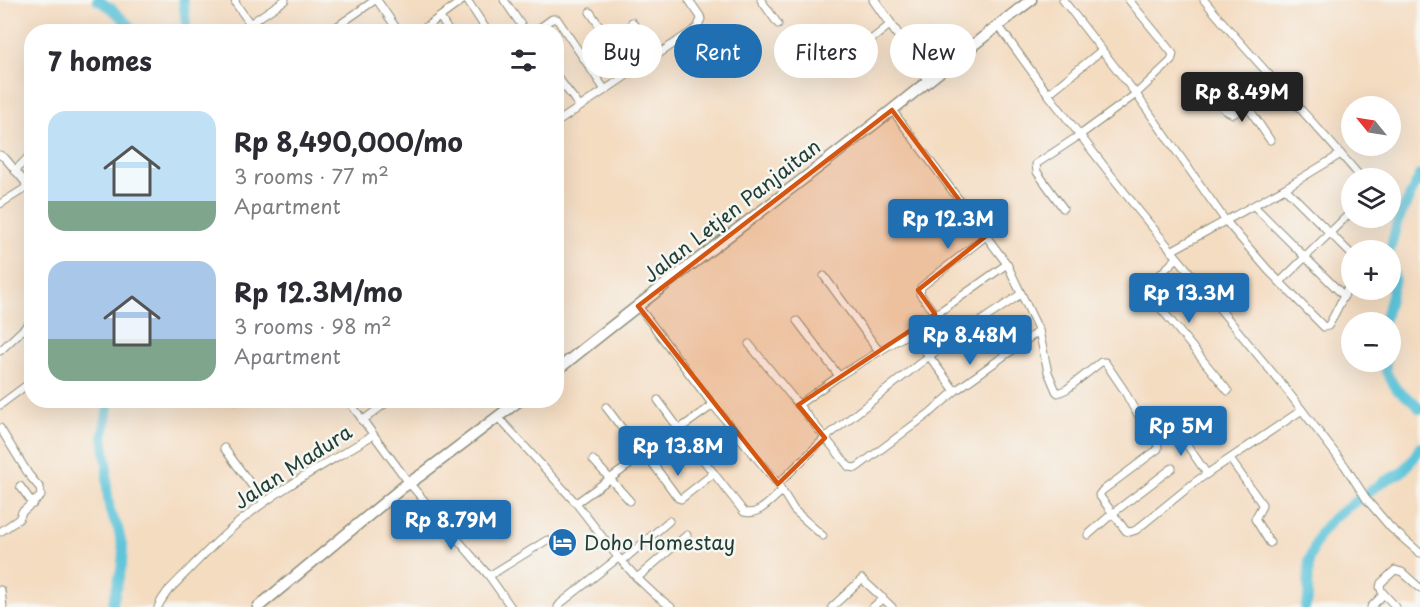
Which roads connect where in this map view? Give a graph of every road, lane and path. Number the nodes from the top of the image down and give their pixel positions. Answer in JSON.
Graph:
{"nodes":[{"id":1,"x":235,"y":0,"type":"edge"},
{"id":2,"x":285,"y":0,"type":"edge"},
{"id":3,"x":376,"y":0,"type":"edge"},
{"id":4,"x":465,"y":0,"type":"edge"},
{"id":5,"x":504,"y":0,"type":"edge"},
{"id":6,"x":689,"y":0,"type":"edge"},
{"id":7,"x":761,"y":0,"type":"edge"},
{"id":8,"x":874,"y":0,"type":"edge"},
{"id":9,"x":1031,"y":0,"type":"edge"},
{"id":10,"x":1063,"y":0,"type":"edge"},
{"id":11,"x":1129,"y":0,"type":"edge"},
{"id":12,"x":1204,"y":0,"type":"edge"},
{"id":13,"x":590,"y":12,"type":"dead end"},
{"id":14,"x":440,"y":17,"type":"junction"},
{"id":15,"x":251,"y":23,"type":"joint"},
{"id":16,"x":341,"y":24,"type":"edge"},
{"id":17,"x":393,"y":24,"type":"edge"},
{"id":18,"x":430,"y":24,"type":"edge"},
{"id":19,"x":444,"y":24,"type":"edge"},
{"id":20,"x":482,"y":24,"type":"edge"},
{"id":21,"x":520,"y":24,"type":"edge"},
{"id":22,"x":545,"y":24,"type":"edge"},
{"id":23,"x":560,"y":24,"type":"edge"},
{"id":24,"x":598,"y":24,"type":"edge"},
{"id":25,"x":778,"y":24,"type":"dead end"},
{"id":26,"x":891,"y":24,"type":"edge"},
{"id":27,"x":890,"y":25,"type":"edge"},
{"id":28,"x":998,"y":26,"type":"junction"},
{"id":29,"x":564,"y":30,"type":"edge"},
{"id":30,"x":878,"y":34,"type":"edge"},
{"id":31,"x":1102,"y":50,"type":"junction"},
{"id":32,"x":662,"y":52,"type":"edge"},
{"id":33,"x":622,"y":78,"type":"edge"},
{"id":34,"x":929,"y":80,"type":"joint"},
{"id":35,"x":1277,"y":85,"type":"junction"},
{"id":36,"x":564,"y":86,"type":"edge"},
{"id":37,"x":605,"y":90,"type":"junction"},
{"id":38,"x":1211,"y":93,"type":"dead end"},
{"id":39,"x":1048,"y":94,"type":"junction"},
{"id":40,"x":1136,"y":94,"type":"junction"},
{"id":41,"x":579,"y":107,"type":"junction"},
{"id":42,"x":1248,"y":107,"type":"junction"},
{"id":43,"x":892,"y":110,"type":"junction"},
{"id":44,"x":564,"y":117,"type":"edge"},
{"id":45,"x":1080,"y":135,"type":"junction"},
{"id":46,"x":1270,"y":140,"type":"dead end"},
{"id":47,"x":1341,"y":154,"type":"joint"},
{"id":48,"x":0,"y":155,"type":"edge"},
{"id":49,"x":1343,"y":156,"type":"edge"},
{"id":50,"x":24,"y":161,"type":"edge"},
{"id":51,"x":1353,"y":168,"type":"edge"},
{"id":52,"x":15,"y":171,"type":"junction"},
{"id":53,"x":24,"y":181,"type":"edge"},
{"id":54,"x":1285,"y":188,"type":"junction"},
{"id":55,"x":24,"y":189,"type":"edge"},
{"id":56,"x":0,"y":204,"type":"edge"},
{"id":57,"x":1254,"y":206,"type":"junction"},
{"id":58,"x":1063,"y":208,"type":"dead end"},
{"id":59,"x":1225,"y":220,"type":"junction"},
{"id":60,"x":1341,"y":222,"type":"edge"},
{"id":61,"x":1329,"y":233,"type":"junction"},
{"id":62,"x":986,"y":236,"type":"junction"},
{"id":63,"x":1341,"y":244,"type":"edge"},
{"id":64,"x":1171,"y":251,"type":"junction"},
{"id":65,"x":1305,"y":257,"type":"junction"},
{"id":66,"x":1177,"y":258,"type":"junction"},
{"id":67,"x":1007,"y":264,"type":"junction"},
{"id":68,"x":824,"y":276,"type":"dead end"},
{"id":69,"x":1280,"y":282,"type":"junction"},
{"id":70,"x":1341,"y":293,"type":"edge"},
{"id":71,"x":1021,"y":294,"type":"junction"},
{"id":72,"x":1342,"y":300,"type":"edge"},
{"id":73,"x":638,"y":306,"type":"junction"},
{"id":74,"x":935,"y":314,"type":"junction"},
{"id":75,"x":797,"y":321,"type":"dead end"},
{"id":76,"x":24,"y":328,"type":"edge"},
{"id":77,"x":1039,"y":331,"type":"junction"},
{"id":78,"x":911,"y":332,"type":"junction"},
{"id":79,"x":748,"y":344,"type":"dead end"},
{"id":80,"x":0,"y":351,"type":"edge"},
{"id":81,"x":879,"y":351,"type":"junction"},
{"id":82,"x":929,"y":356,"type":"junction"},
{"id":83,"x":564,"y":364,"type":"edge"},
{"id":84,"x":839,"y":376,"type":"junction"},
{"id":85,"x":24,"y":387,"type":"edge"},
{"id":86,"x":956,"y":391,"type":"junction"},
{"id":87,"x":1228,"y":391,"type":"dead end"},
{"id":88,"x":658,"y":400,"type":"dead end"},
{"id":89,"x":0,"y":405,"type":"edge"},
{"id":90,"x":713,"y":405,"type":"junction"},
{"id":91,"x":798,"y":405,"type":"junction"},
{"id":92,"x":606,"y":407,"type":"dead end"},
{"id":93,"x":353,"y":408,"type":"edge"},
{"id":94,"x":379,"y":408,"type":"edge"},
{"id":95,"x":510,"y":408,"type":"edge"},
{"id":96,"x":1302,"y":410,"type":"junction"},
{"id":97,"x":498,"y":417,"type":"junction"},
{"id":98,"x":362,"y":421,"type":"junction"},
{"id":99,"x":0,"y":428,"type":"edge"},
{"id":100,"x":1146,"y":428,"type":"junction"},
{"id":101,"x":679,"y":429,"type":"junction"},
{"id":102,"x":373,"y":435,"type":"junction"},
{"id":103,"x":825,"y":438,"type":"junction"},
{"id":104,"x":224,"y":448,"type":"dead end"},
{"id":105,"x":644,"y":454,"type":"junction"},
{"id":106,"x":593,"y":459,"type":"dead end"},
{"id":107,"x":1230,"y":459,"type":"junction"},
{"id":108,"x":1172,"y":468,"type":"dead end"},
{"id":109,"x":714,"y":473,"type":"junction"},
{"id":110,"x":1207,"y":474,"type":"junction"},
{"id":111,"x":610,"y":478,"type":"junction"},
{"id":112,"x":409,"y":483,"type":"junction"},
{"id":113,"x":778,"y":484,"type":"junction"},
{"id":114,"x":20,"y":486,"type":"dead end"},
{"id":115,"x":782,"y":491,"type":"junction"},
{"id":116,"x":630,"y":501,"type":"dead end"},
{"id":117,"x":264,"y":502,"type":"junction"},
{"id":118,"x":576,"y":502,"type":"junction"},
{"id":119,"x":33,"y":504,"type":"junction"},
{"id":120,"x":1113,"y":513,"type":"junction"},
{"id":121,"x":669,"y":521,"type":"dead end"},
{"id":122,"x":0,"y":532,"type":"edge"},
{"id":123,"x":687,"y":535,"type":"dead end"},
{"id":124,"x":1088,"y":535,"type":"dead end"},
{"id":125,"x":823,"y":536,"type":"dead end"},
{"id":126,"x":547,"y":540,"type":"dead end"},
{"id":127,"x":1270,"y":543,"type":"dead end"},
{"id":128,"x":1420,"y":553,"type":"edge"},
{"id":129,"x":620,"y":559,"type":"junction"},
{"id":130,"x":489,"y":576,"type":"junction"},
{"id":131,"x":637,"y":578,"type":"junction"},
{"id":132,"x":1420,"y":588,"type":"edge"},
{"id":133,"x":0,"y":591,"type":"edge"},
{"id":134,"x":1384,"y":594,"type":"junction"},
{"id":135,"x":883,"y":598,"type":"junction"},
{"id":136,"x":2,"y":607,"type":"edge"},
{"id":137,"x":158,"y":607,"type":"edge"},
{"id":138,"x":258,"y":607,"type":"edge"},
{"id":139,"x":511,"y":607,"type":"edge"},
{"id":140,"x":558,"y":607,"type":"edge"},
{"id":141,"x":671,"y":607,"type":"edge"},
{"id":142,"x":832,"y":607,"type":"edge"},
{"id":143,"x":873,"y":607,"type":"edge"},
{"id":144,"x":892,"y":607,"type":"edge"},
{"id":145,"x":1371,"y":607,"type":"edge"},
{"id":146,"x":1396,"y":607,"type":"edge"}],
"edges":[{"from":1,"to":15,"type":"street"},
{"from":2,"to":15,"type":"street"},
{"from":3,"to":16,"type":"street"},
{"from":3,"to":17,"type":"street"},
{"from":4,"to":14,"type":"street"},
{"from":4,"to":20,"type":"street"},
{"from":5,"to":21,"type":"street"},
{"from":6,"to":32,"type":"street"},
{"from":7,"to":25,"type":"street"},
{"from":8,"to":26,"type":"main road"},
{"from":9,"to":28,"type":"highway","name":"Jalan Letjen Panjaitan"},
{"from":10,"to":31,"type":"street"},
{"from":11,"to":40,"type":"street"},
{"from":12,"to":35,"type":"street"},
{"from":13,"to":24,"type":"street"},
{"from":14,"to":18,"type":"street"},
{"from":14,"to":19,"type":"street"},
{"from":22,"to":23,"type":"street"},
{"from":27,"to":30,"type":"street"},
{"from":28,"to":34,"type":"highway","name":"Jalan Letjen Panjaitan"},
{"from":28,"to":39,"type":"street"},
{"from":29,"to":37,"type":"street"},
{"from":31,"to":39,"type":"street"},
{"from":31,"to":40,"type":"street"},
{"from":33,"to":37,"type":"street"},
{"from":34,"to":43,"type":"highway","name":"Jalan Letjen Panjaitan"},
{"from":35,"to":42,"type":"street"},
{"from":35,"to":47,"type":"street"},
{"from":36,"to":41,"type":"street"},
{"from":37,"to":41,"type":"street"},
{"from":38,"to":42,"type":"street"},
{"from":39,"to":45,"type":"street"},
{"from":40,"to":45,"type":"street"},
{"from":40,"to":59,"type":"street"},
{"from":41,"to":44,"type":"street"},
{"from":42,"to":46,"type":"street"},
{"from":43,"to":62,"type":"street"},
{"from":43,"to":73,"type":"highway","name":"Jalan Letjen Panjaitan"},
{"from":45,"to":58,"type":"street"},
{"from":45,"to":64,"type":"street"},
{"from":47,"to":54,"type":"street"},
{"from":48,"to":52,"type":"street"},
{"from":49,"to":51,"type":"street"},
{"from":50,"to":52,"type":"street"},
{"from":52,"to":53,"type":"street"},
{"from":54,"to":57,"type":"street"},
{"from":54,"to":61,"type":"street"},
{"from":55,"to":56,"type":"street"},
{"from":57,"to":59,"type":"street"},
{"from":57,"to":65,"type":"street"},
{"from":59,"to":64,"type":"street"},
{"from":59,"to":69,"type":"street"},
{"from":60,"to":61,"type":"street"},
{"from":61,"to":63,"type":"street"},
{"from":61,"to":65,"type":"street"},
{"from":62,"to":67,"type":"street"},
{"from":62,"to":74,"type":"street"},
{"from":64,"to":66,"type":"street"},
{"from":65,"to":69,"type":"street"},
{"from":65,"to":70,"type":"street"},
{"from":66,"to":87,"type":"street"},
{"from":66,"to":96,"type":"street"},
{"from":67,"to":71,"type":"street"},
{"from":67,"to":74,"type":"street"},
{"from":68,"to":81,"type":"street"},
{"from":69,"to":72,"type":"street"},
{"from":71,"to":77,"type":"street"},
{"from":71,"to":82,"type":"street"},
{"from":73,"to":83,"type":"highway","name":"Jalan Letjen Panjaitan"},
{"from":73,"to":90,"type":"street"},
{"from":74,"to":78,"type":"street"},
{"from":75,"to":84,"type":"street"},
{"from":76,"to":80,"type":"street"},
{"from":77,"to":86,"type":"street"},
{"from":77,"to":100,"type":"street"},
{"from":78,"to":81,"type":"street"},
{"from":78,"to":82,"type":"street"},
{"from":79,"to":91,"type":"street"},
{"from":81,"to":84,"type":"street"},
{"from":82,"to":86,"type":"street"},
{"from":82,"to":103,"type":"street"},
{"from":84,"to":91,"type":"street"},
{"from":85,"to":89,"type":"street"},
{"from":86,"to":103,"type":"street"},
{"from":88,"to":101,"type":"street"},
{"from":90,"to":101,"type":"street"},
{"from":90,"to":113,"type":"street"},
{"from":91,"to":103,"type":"street"},
{"from":92,"to":105,"type":"street"},
{"from":93,"to":98,"type":"street"},
{"from":94,"to":98,"type":"street"},
{"from":95,"to":97,"type":"highway"},
{"from":96,"to":107,"type":"street"},
{"from":96,"to":128,"type":"street"},
{"from":97,"to":112,"type":"highway"},
{"from":97,"to":118,"type":"street"},
{"from":98,"to":102,"type":"street"},
{"from":99,"to":119,"type":"street"},
{"from":100,"to":110,"type":"street"},
{"from":100,"to":120,"type":"street"},
{"from":101,"to":105,"type":"street"},
{"from":101,"to":109,"type":"street"},
{"from":102,"to":112,"type":"street"},
{"from":102,"to":117,"type":"street","name":"Jalan Madura"},
{"from":103,"to":113,"type":"street"},
{"from":104,"to":117,"type":"street"},
{"from":105,"to":109,"type":"street"},
{"from":105,"to":111,"type":"street"},
{"from":106,"to":111,"type":"street"},
{"from":107,"to":110,"type":"street"},
{"from":107,"to":127,"type":"street"},
{"from":108,"to":120,"type":"street"},
{"from":109,"to":115,"type":"street"},
{"from":110,"to":120,"type":"street"},
{"from":111,"to":116,"type":"street"},
{"from":111,"to":118,"type":"street"},
{"from":112,"to":130,"type":"street"},
{"from":112,"to":138,"type":"highway"},
{"from":113,"to":115,"type":"street"},
{"from":114,"to":119,"type":"street"},
{"from":115,"to":125,"type":"street"},
{"from":117,"to":137,"type":"street","name":"Jalan Madura"},
{"from":118,"to":129,"type":"street"},
{"from":119,"to":122,"type":"street"},
{"from":120,"to":124,"type":"street"},
{"from":121,"to":129,"type":"street"},
{"from":123,"to":131,"type":"street"},
{"from":126,"to":130,"type":"street"},
{"from":129,"to":131,"type":"street"},
{"from":129,"to":140,"type":"street"},
{"from":130,"to":139,"type":"street"},
{"from":131,"to":141,"type":"street"},
{"from":132,"to":134,"type":"street"},
{"from":133,"to":136,"type":"main road"},
{"from":134,"to":145,"type":"street"},
{"from":134,"to":146,"type":"street"},
{"from":135,"to":142,"type":"street"},
{"from":135,"to":143,"type":"street"},
{"from":135,"to":144,"type":"street"}]}
